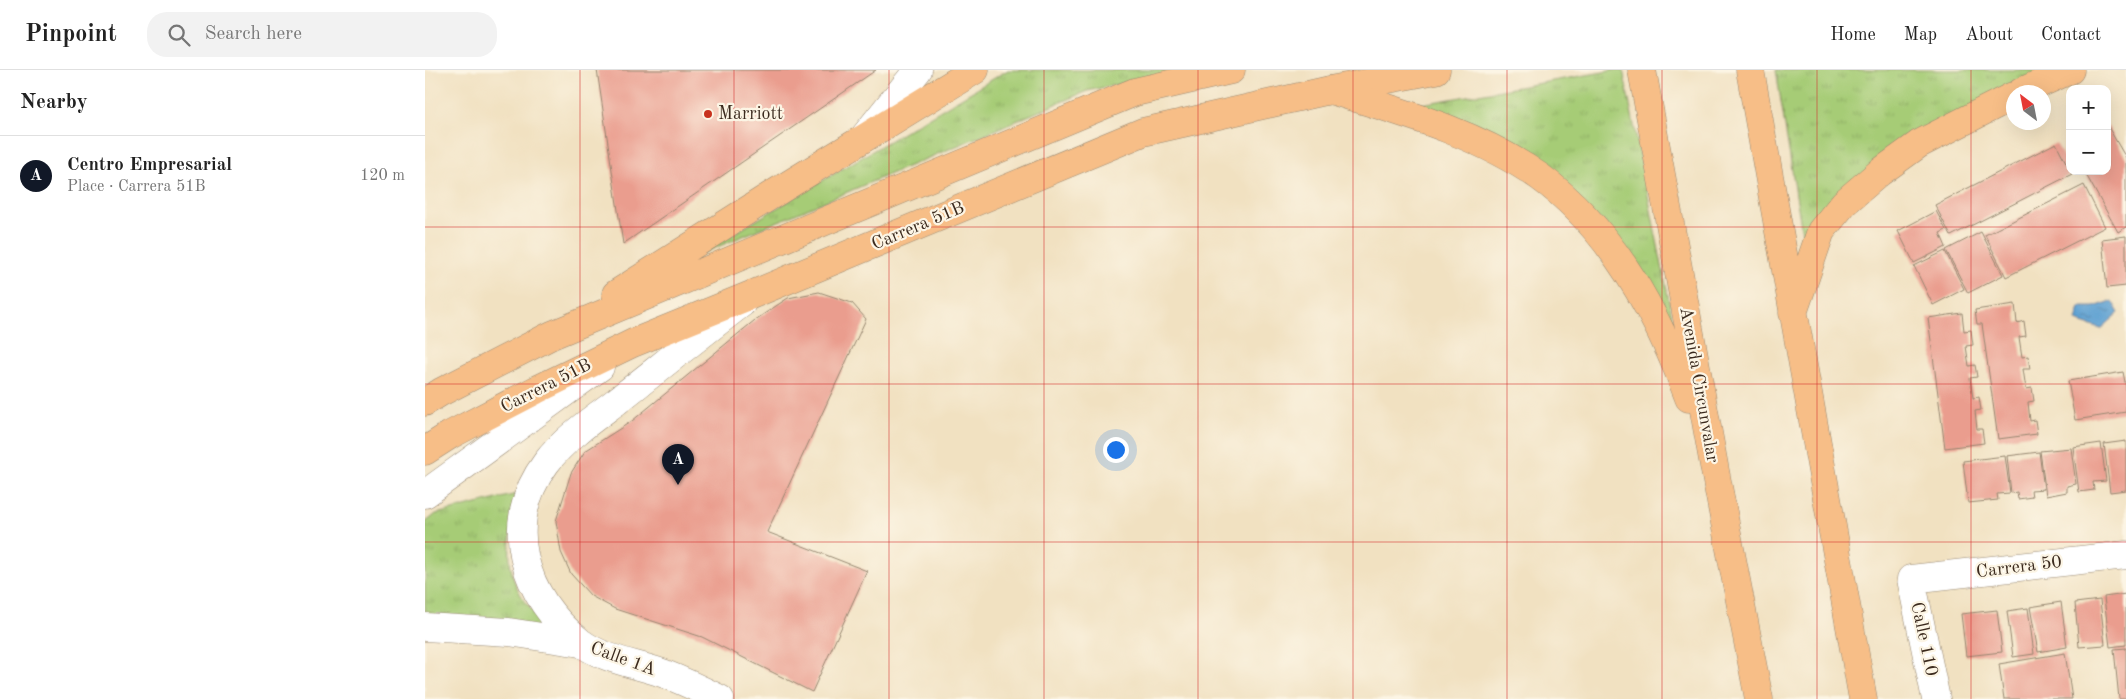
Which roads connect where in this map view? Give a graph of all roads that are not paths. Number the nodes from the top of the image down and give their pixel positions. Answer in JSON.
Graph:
{"nodes":[{"id":1,"x":918,"y":70,"type":"edge"},
{"id":2,"x":975,"y":70,"type":"edge"},
{"id":3,"x":1231,"y":70,"type":"edge"},
{"id":4,"x":1436,"y":70,"type":"edge"},
{"id":5,"x":1642,"y":70,"type":"edge"},
{"id":6,"x":1750,"y":70,"type":"edge"},
{"id":7,"x":2070,"y":70,"type":"edge"},
{"id":8,"x":2037,"y":85,"type":"edge"},
{"id":9,"x":1330,"y":90,"type":"junction"},
{"id":10,"x":2006,"y":100,"type":"edge"},
{"id":11,"x":861,"y":140,"type":"junction"},
{"id":12,"x":751,"y":296,"type":"junction"},
{"id":13,"x":1792,"y":314,"type":"junction"},
{"id":14,"x":552,"y":335,"type":"junction"},
{"id":15,"x":633,"y":343,"type":"junction"},
{"id":16,"x":425,"y":402,"type":"edge"},
{"id":17,"x":425,"y":451,"type":"edge"},
{"id":18,"x":1715,"y":471,"type":"junction"},
{"id":19,"x":425,"y":494,"type":"edge"},
{"id":20,"x":2126,"y":555,"type":"edge"},
{"id":21,"x":1911,"y":579,"type":"joint"},
{"id":22,"x":425,"y":627,"type":"edge"},
{"id":23,"x":581,"y":643,"type":"junction"},
{"id":24,"x":720,"y":699,"type":"edge"},
{"id":25,"x":1759,"y":699,"type":"edge"},
{"id":26,"x":1863,"y":699,"type":"edge"},
{"id":27,"x":1937,"y":699,"type":"edge"}],
"edges":[{"from":1,"to":11,"type":"street"},
{"from":2,"to":11,"type":"main road"},
{"from":3,"to":14,"type":"main road"},
{"from":4,"to":9,"type":"main road","name":"Carrera 51B"},
{"from":5,"to":18,"type":"main road","name":"Avenida Circunvalar"},
{"from":6,"to":13,"type":"main road"},
{"from":7,"to":8,"type":"main road"},
{"from":9,"to":12,"type":"main road","name":"Carrera 51B"},
{"from":9,"to":18,"type":"main road"},
{"from":10,"to":13,"type":"main road"},
{"from":11,"to":14,"type":"main road"},
{"from":12,"to":15,"type":"main road","name":"Carrera 51B"},
{"from":12,"to":23,"type":"street"},
{"from":13,"to":26,"type":"main road"},
{"from":14,"to":16,"type":"main road"},
{"from":15,"to":17,"type":"main road","name":"Carrera 51B"},
{"from":15,"to":19,"type":"street"},
{"from":18,"to":25,"type":"main road","name":"Avenida Circunvalar"},
{"from":20,"to":21,"type":"street","name":"Carrera 50"},
{"from":21,"to":27,"type":"street","name":"Calle 110"},
{"from":22,"to":23,"type":"street"},
{"from":23,"to":24,"type":"street","name":"Calle 1A"}]}
